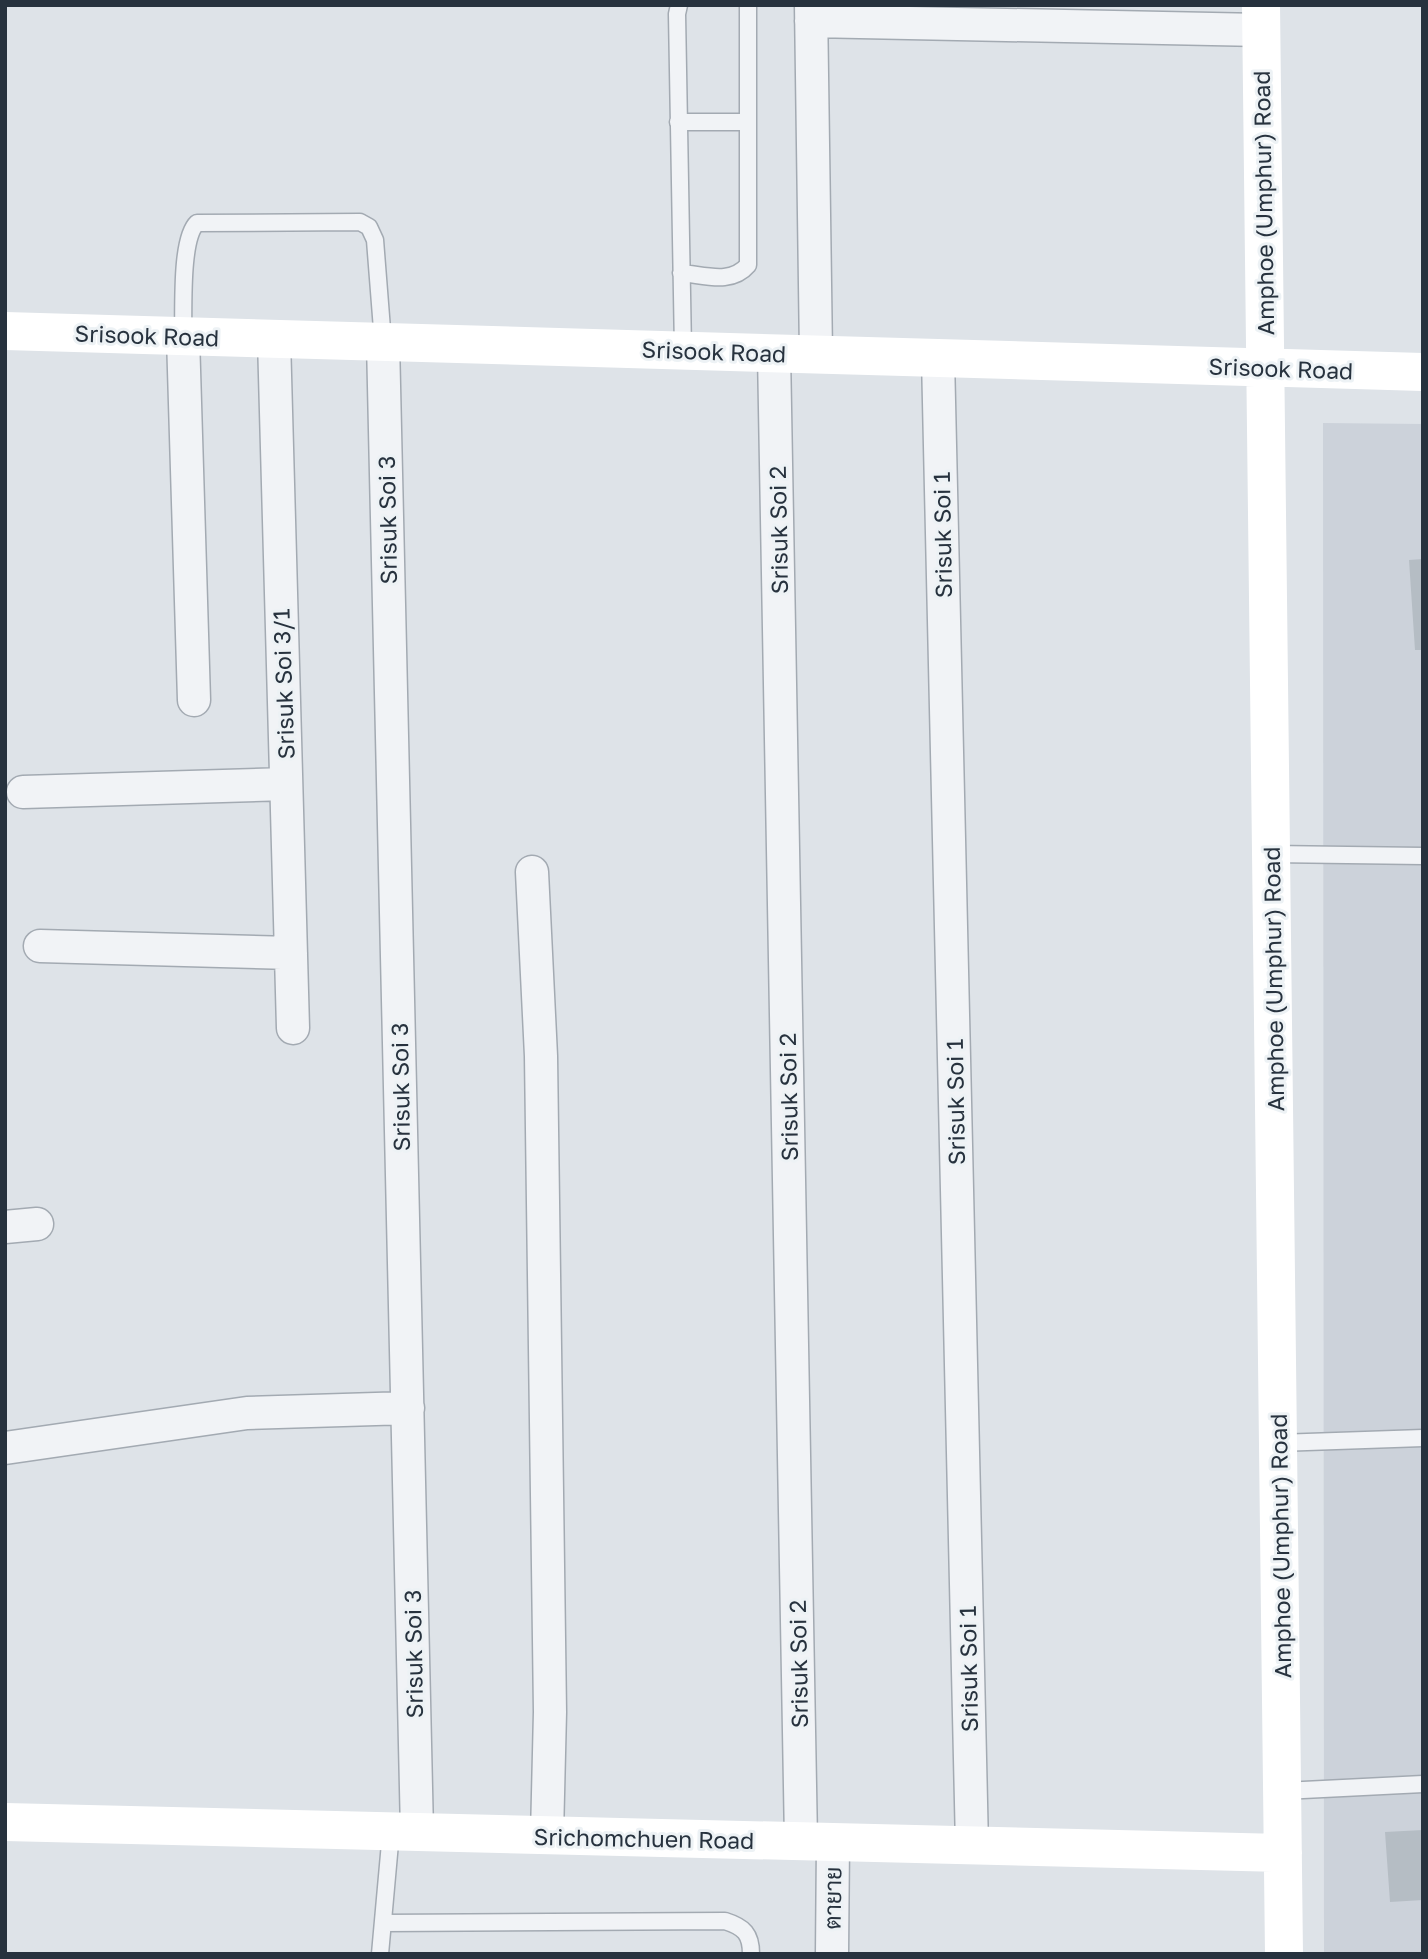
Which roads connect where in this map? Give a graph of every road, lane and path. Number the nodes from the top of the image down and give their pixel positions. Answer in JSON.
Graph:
{"nodes":[{"id":1,"x":679,"y":5,"type":"edge"},
{"id":2,"x":748,"y":5,"type":"edge"},
{"id":3,"x":811,"y":13,"type":"edge"},
{"id":4,"x":1021,"y":15,"type":"edge"},
{"id":5,"x":1261,"y":18,"type":"edge"},
{"id":6,"x":678,"y":122,"type":"junction"},
{"id":7,"x":748,"y":122,"type":"junction"},
{"id":8,"x":681,"y":273,"type":"junction"},
{"id":9,"x":5,"y":331,"type":"edge"},
{"id":10,"x":183,"y":337,"type":"junction"},
{"id":11,"x":274,"y":339,"type":"junction"},
{"id":12,"x":383,"y":342,"type":"junction"},
{"id":13,"x":683,"y":350,"type":"junction"},
{"id":14,"x":774,"y":353,"type":"junction"},
{"id":15,"x":816,"y":354,"type":"junction"},
{"id":16,"x":938,"y":358,"type":"junction"},
{"id":17,"x":1265,"y":367,"type":"junction"},
{"id":18,"x":1423,"y":372,"type":"edge"},
{"id":19,"x":194,"y":700,"type":"dead end"},
{"id":20,"x":286,"y":784,"type":"junction"},
{"id":21,"x":23,"y":792,"type":"dead end"},
{"id":22,"x":1272,"y":854,"type":"junction"},
{"id":23,"x":1423,"y":856,"type":"edge"},
{"id":24,"x":532,"y":872,"type":"dead end"},
{"id":25,"x":40,"y":946,"type":"dead end"},
{"id":26,"x":291,"y":953,"type":"junction"},
{"id":27,"x":293,"y":1028,"type":"dead end"},
{"id":28,"x":37,"y":1224,"type":"dead end"},
{"id":29,"x":5,"y":1227,"type":"edge"},
{"id":30,"x":408,"y":1408,"type":"junction"},
{"id":31,"x":1423,"y":1438,"type":"edge"},
{"id":32,"x":1278,"y":1443,"type":"junction"},
{"id":33,"x":5,"y":1448,"type":"edge"},
{"id":34,"x":1423,"y":1784,"type":"edge"},
{"id":35,"x":1283,"y":1791,"type":"junction"},
{"id":36,"x":5,"y":1822,"type":"edge"},
{"id":37,"x":404,"y":1832,"type":"junction"},
{"id":38,"x":547,"y":1835,"type":"junction"},
{"id":39,"x":817,"y":1842,"type":"junction"},
{"id":40,"x":972,"y":1846,"type":"junction"},
{"id":41,"x":1283,"y":1853,"type":"junction"},
{"id":42,"x":383,"y":1923,"type":"junction"},
{"id":43,"x":380,"y":1954,"type":"edge"},
{"id":44,"x":751,"y":1954,"type":"edge"},
{"id":45,"x":832,"y":1954,"type":"edge"},
{"id":46,"x":1284,"y":1954,"type":"edge"}],
"edges":[{"from":1,"to":6,"type":"lane"},
{"from":2,"to":7,"type":"lane"},
{"from":3,"to":4,"type":"street"},
{"from":3,"to":15,"type":"street"},
{"from":4,"to":5,"type":"street"},
{"from":5,"to":17,"type":"street","name":"Amphoe (Umphur) Road"},
{"from":6,"to":7,"type":"lane"},
{"from":6,"to":8,"type":"lane"},
{"from":7,"to":8,"type":"lane"},
{"from":8,"to":13,"type":"lane"},
{"from":9,"to":10,"type":"street","name":"Srisook Road"},
{"from":10,"to":11,"type":"street","name":"Srisook Road"},
{"from":10,"to":12,"type":"lane"},
{"from":10,"to":19,"type":"street"},
{"from":11,"to":12,"type":"street","name":"Srisook Road"},
{"from":11,"to":20,"type":"street","name":"Srisuk Soi 3/1"},
{"from":12,"to":13,"type":"street","name":"Srisook Road"},
{"from":12,"to":30,"type":"street","name":"Srisuk Soi 3"},
{"from":13,"to":14,"type":"street","name":"Srisook Road"},
{"from":14,"to":15,"type":"street","name":"Srisook Road"},
{"from":14,"to":39,"type":"street","name":"Srisuk Soi 2"},
{"from":15,"to":16,"type":"street","name":"Srisook Road"},
{"from":16,"to":17,"type":"street","name":"Srisook Road"},
{"from":16,"to":40,"type":"street","name":"Srisuk Soi 1"},
{"from":17,"to":18,"type":"street","name":"Srisook Road"},
{"from":17,"to":22,"type":"street","name":"Amphoe (Umphur) Road"},
{"from":20,"to":21,"type":"street"},
{"from":20,"to":26,"type":"street","name":"Srisuk Soi 3/1"},
{"from":22,"to":23,"type":"lane"},
{"from":22,"to":32,"type":"street","name":"Amphoe (Umphur) Road"},
{"from":24,"to":38,"type":"street"},
{"from":25,"to":26,"type":"street"},
{"from":26,"to":27,"type":"street","name":"Srisuk Soi 3/1"},
{"from":28,"to":29,"type":"street"},
{"from":30,"to":33,"type":"street"},
{"from":30,"to":37,"type":"street","name":"Srisuk Soi 3"},
{"from":31,"to":32,"type":"lane"},
{"from":32,"to":35,"type":"street","name":"Amphoe (Umphur) Road"},
{"from":34,"to":35,"type":"lane"},
{"from":35,"to":41,"type":"street","name":"Amphoe (Umphur) Road"},
{"from":36,"to":37,"type":"street","name":"Srichomchuen Road"},
{"from":37,"to":38,"type":"street","name":"Srichomchuen Road"},
{"from":37,"to":42,"type":"lane"},
{"from":38,"to":39,"type":"street","name":"Srichomchuen Road"},
{"from":39,"to":40,"type":"street","name":"Srichomchuen Road"},
{"from":39,"to":45,"type":"street","name":"ตายาย"},
{"from":40,"to":41,"type":"street","name":"Srichomchuen Road"},
{"from":41,"to":46,"type":"street","name":"Amphoe (Umphur) Road"},
{"from":42,"to":43,"type":"lane"},
{"from":42,"to":44,"type":"lane"}]}
